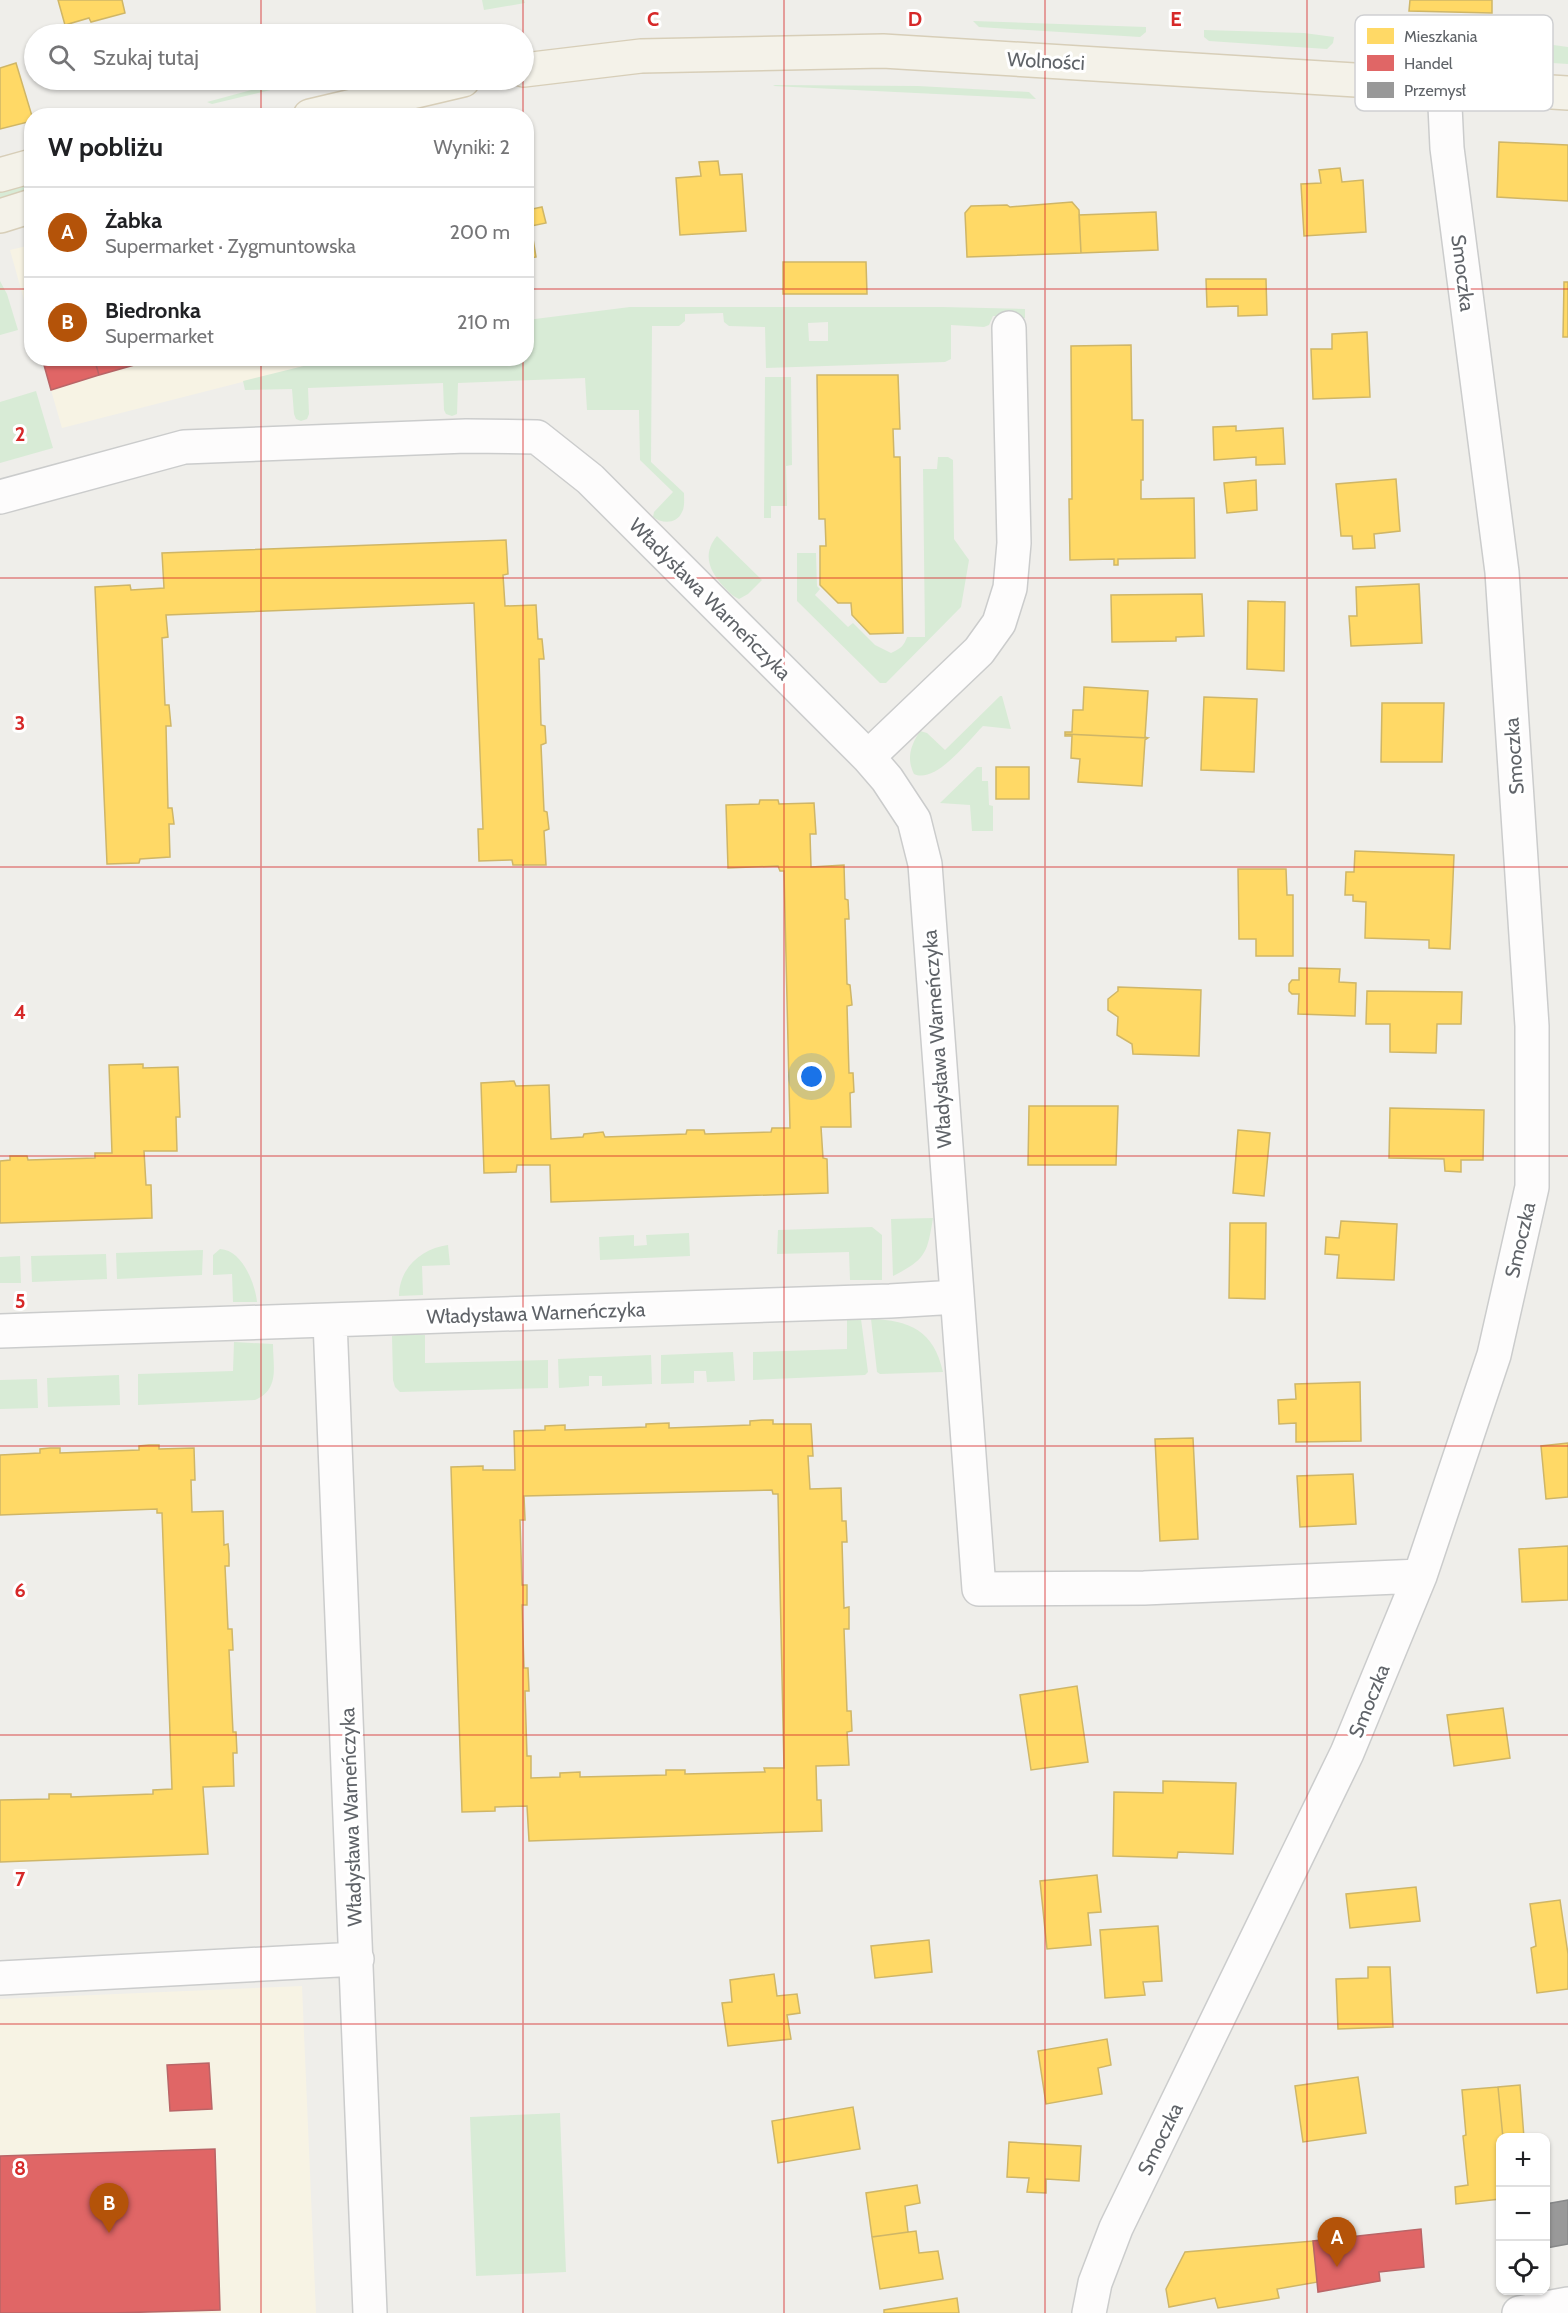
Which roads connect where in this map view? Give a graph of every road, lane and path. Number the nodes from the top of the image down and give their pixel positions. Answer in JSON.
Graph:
{"nodes":[{"id":1,"x":534,"y":69,"type":"edge"},
{"id":2,"x":1355,"y":80,"type":"edge"},
{"id":3,"x":420,"y":90,"type":"edge"},
{"id":4,"x":1553,"y":92,"type":"edge"},
{"id":5,"x":1568,"y":93,"type":"edge"},
{"id":6,"x":344,"y":108,"type":"edge"},
{"id":7,"x":1445,"y":111,"type":"edge"},
{"id":8,"x":24,"y":168,"type":"edge"},
{"id":9,"x":0,"y":175,"type":"edge"},
{"id":10,"x":24,"y":208,"type":"edge"},
{"id":11,"x":0,"y":216,"type":"edge"},
{"id":12,"x":1009,"y":328,"type":"dead end"},
{"id":13,"x":0,"y":497,"type":"edge"},
{"id":14,"x":868,"y":757,"type":"junction"},
{"id":15,"x":957,"y":1297,"type":"junction"},
{"id":16,"x":330,"y":1321,"type":"junction"},
{"id":17,"x":0,"y":1331,"type":"edge"},
{"id":18,"x":1420,"y":1576,"type":"junction"},
{"id":19,"x":357,"y":1959,"type":"junction"},
{"id":20,"x":0,"y":1978,"type":"edge"},
{"id":21,"x":1568,"y":2304,"type":"edge"},
{"id":22,"x":370,"y":2313,"type":"edge"},
{"id":23,"x":1089,"y":2313,"type":"edge"},
{"id":24,"x":1519,"y":2313,"type":"edge"}],
"edges":[{"from":1,"to":2,"type":"main road","name":"Wolności"},
{"from":3,"to":6,"type":"main road"},
{"from":4,"to":5,"type":"main road","name":"Wolności"},
{"from":7,"to":18,"type":"street","name":"Smoczka"},
{"from":8,"to":9,"type":"main road"},
{"from":10,"to":11,"type":"main road"},
{"from":12,"to":14,"type":"street"},
{"from":13,"to":14,"type":"street","name":"Władysława Warneńczyka"},
{"from":14,"to":15,"type":"street","name":"Władysława Warneńczyka"},
{"from":15,"to":16,"type":"street","name":"Władysława Warneńczyka"},
{"from":15,"to":18,"type":"street","name":"Władysława Warneńczyka"},
{"from":16,"to":17,"type":"street","name":"Władysława Warneńczyka"},
{"from":16,"to":19,"type":"street","name":"Władysława Warneńczyka"},
{"from":18,"to":23,"type":"street","name":"Smoczka"},
{"from":19,"to":20,"type":"street"},
{"from":19,"to":22,"type":"street","name":"Władysława Warneńczyka"},
{"from":21,"to":24,"type":"street"}]}
